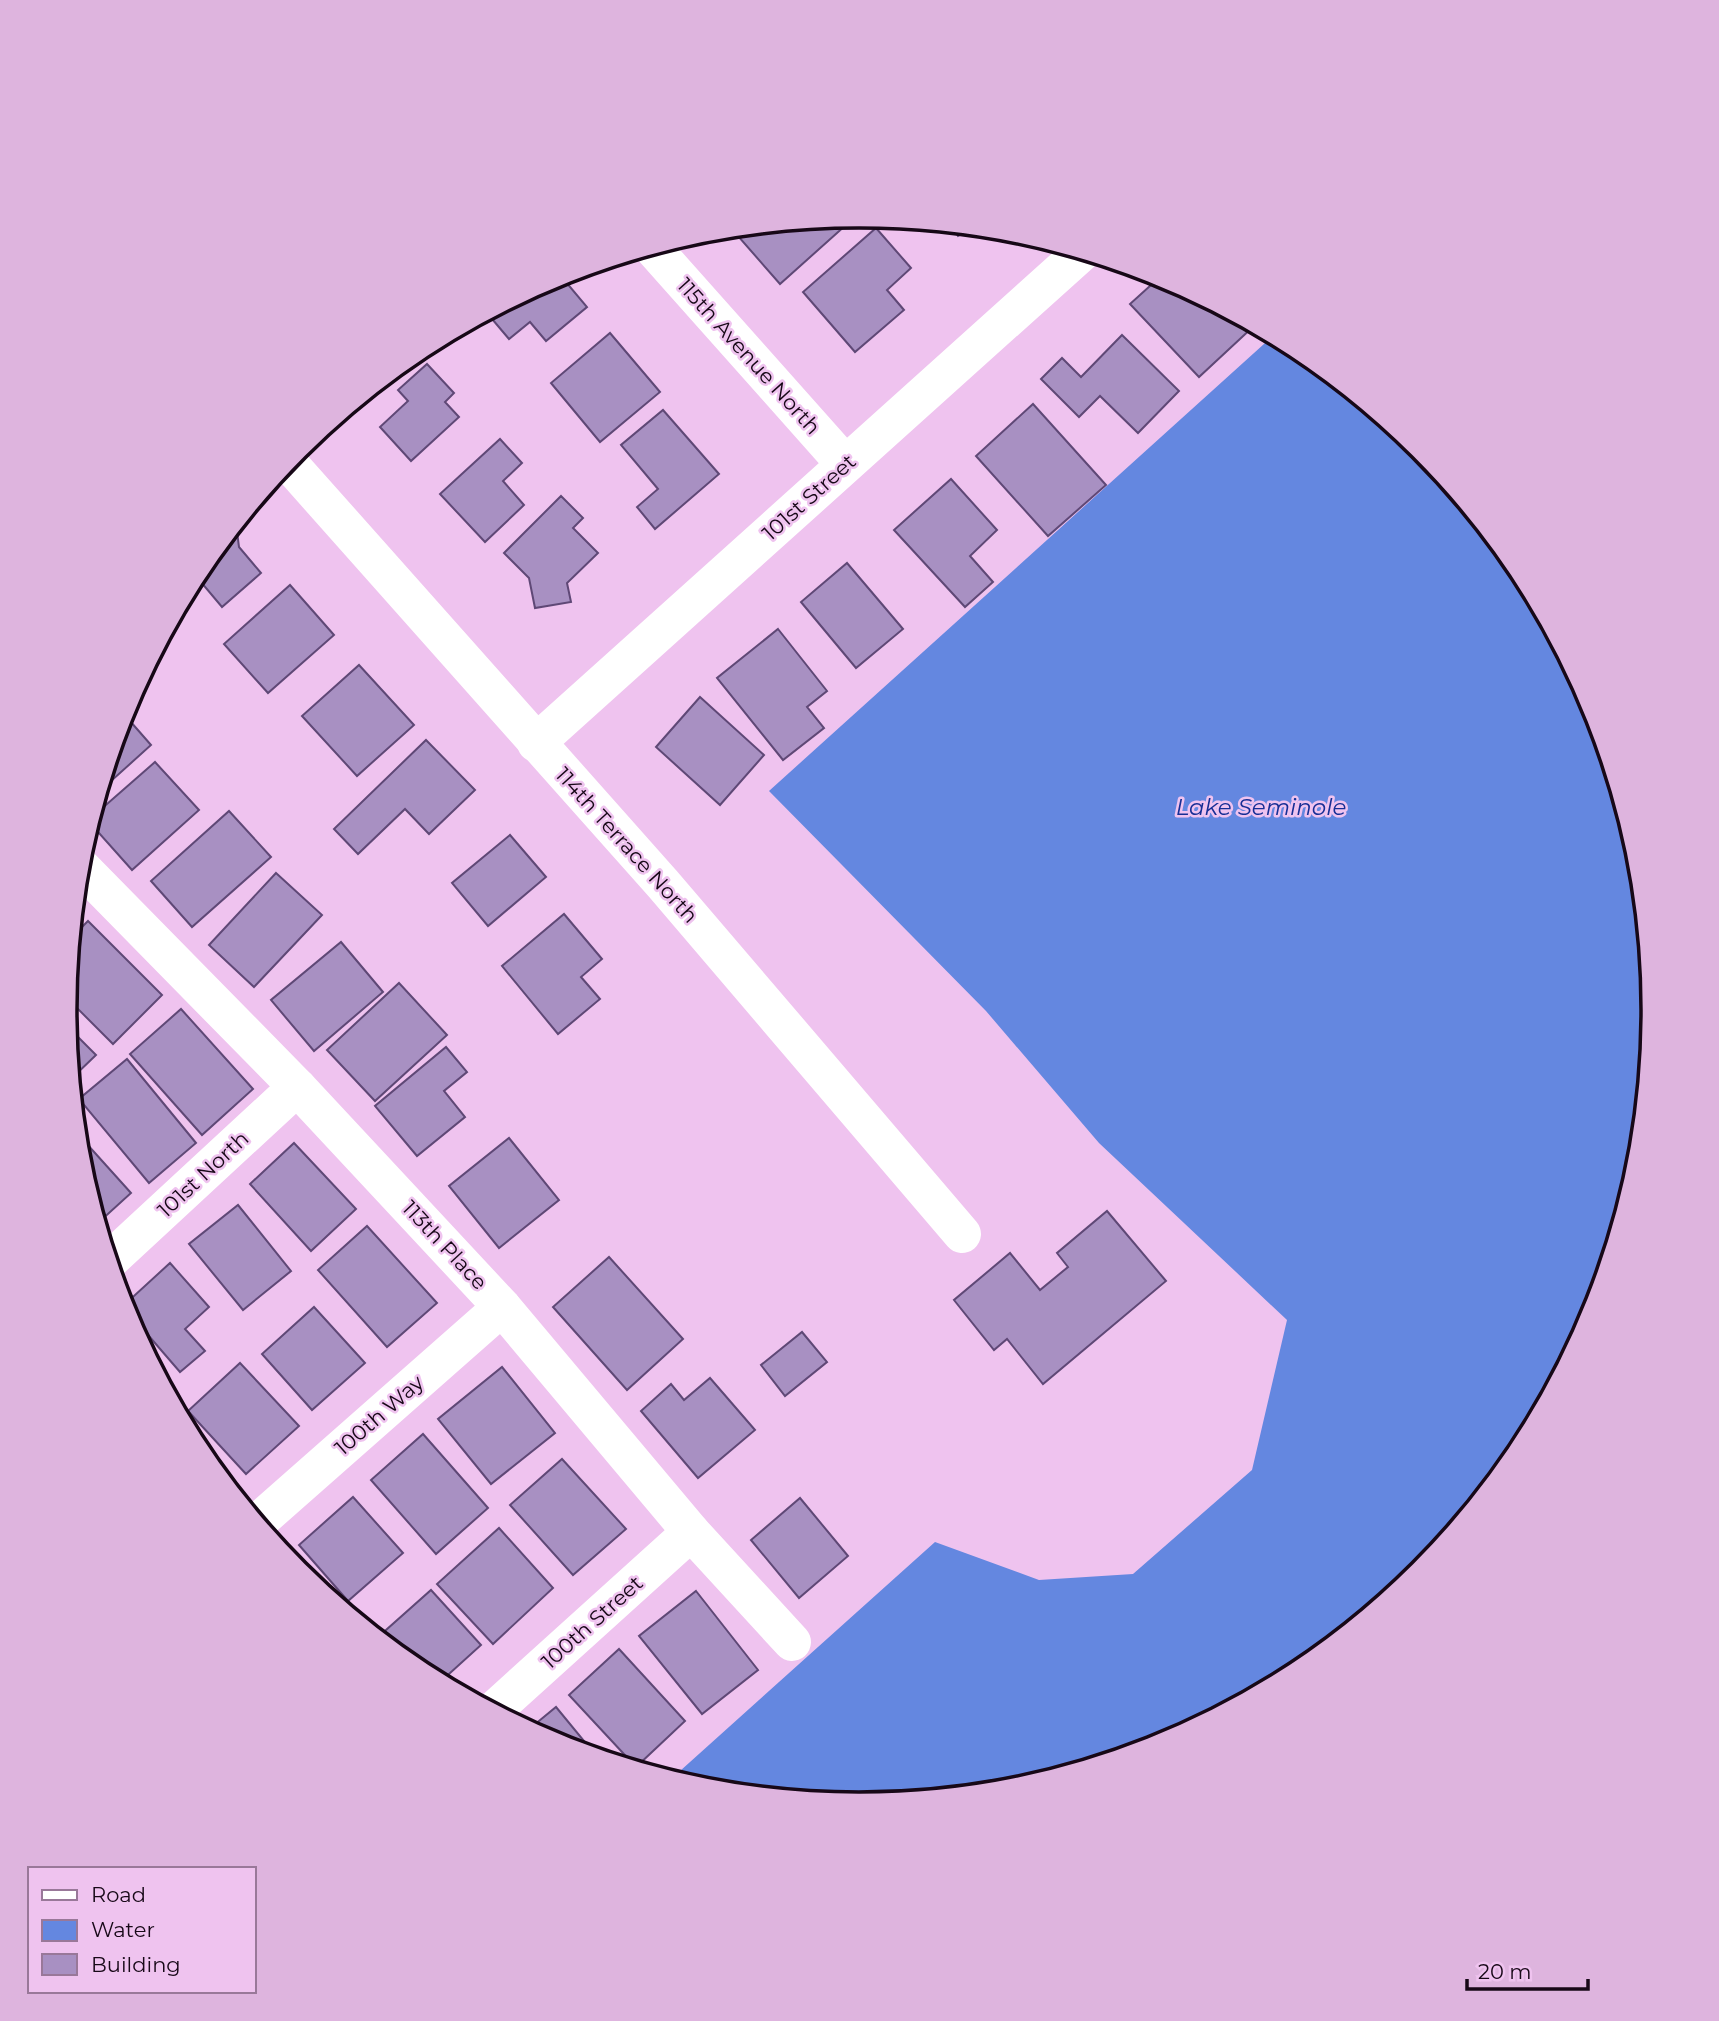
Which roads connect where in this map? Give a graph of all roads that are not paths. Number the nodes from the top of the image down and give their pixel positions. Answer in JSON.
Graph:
{"nodes":[{"id":1,"x":659,"y":255,"type":"edge"},
{"id":2,"x":1074,"y":259,"type":"edge"},
{"id":3,"x":845,"y":464,"type":"junction"},
{"id":4,"x":294,"y":469,"type":"edge"},
{"id":5,"x":536,"y":743,"type":"junction"},
{"id":6,"x":89,"y":879,"type":"edge"},
{"id":7,"x":298,"y":1087,"type":"junction"},
{"id":8,"x":962,"y":1234,"type":"dead end"},
{"id":9,"x":117,"y":1254,"type":"edge"},
{"id":10,"x":502,"y":1307,"type":"junction"},
{"id":11,"x":264,"y":1517,"type":"edge"},
{"id":12,"x":691,"y":1532,"type":"junction"},
{"id":13,"x":792,"y":1643,"type":"dead end"},
{"id":14,"x":500,"y":1705,"type":"edge"}],
"edges":[{"from":1,"to":3,"type":"street","name":"115th Avenue North"},
{"from":2,"to":3,"type":"street","name":"101st Street"},
{"from":3,"to":5,"type":"street","name":"101st Street"},
{"from":4,"to":5,"type":"street","name":"114th Terrace North"},
{"from":5,"to":8,"type":"street","name":"114th Terrace North"},
{"from":6,"to":7,"type":"street","name":"113th Place"},
{"from":7,"to":9,"type":"street","name":"101st North"},
{"from":7,"to":10,"type":"street","name":"113th Place"},
{"from":10,"to":11,"type":"street","name":"100th Way"},
{"from":10,"to":12,"type":"street","name":"113th Place"},
{"from":12,"to":13,"type":"street","name":"113th Place"},
{"from":12,"to":14,"type":"street","name":"100th Street"}]}
